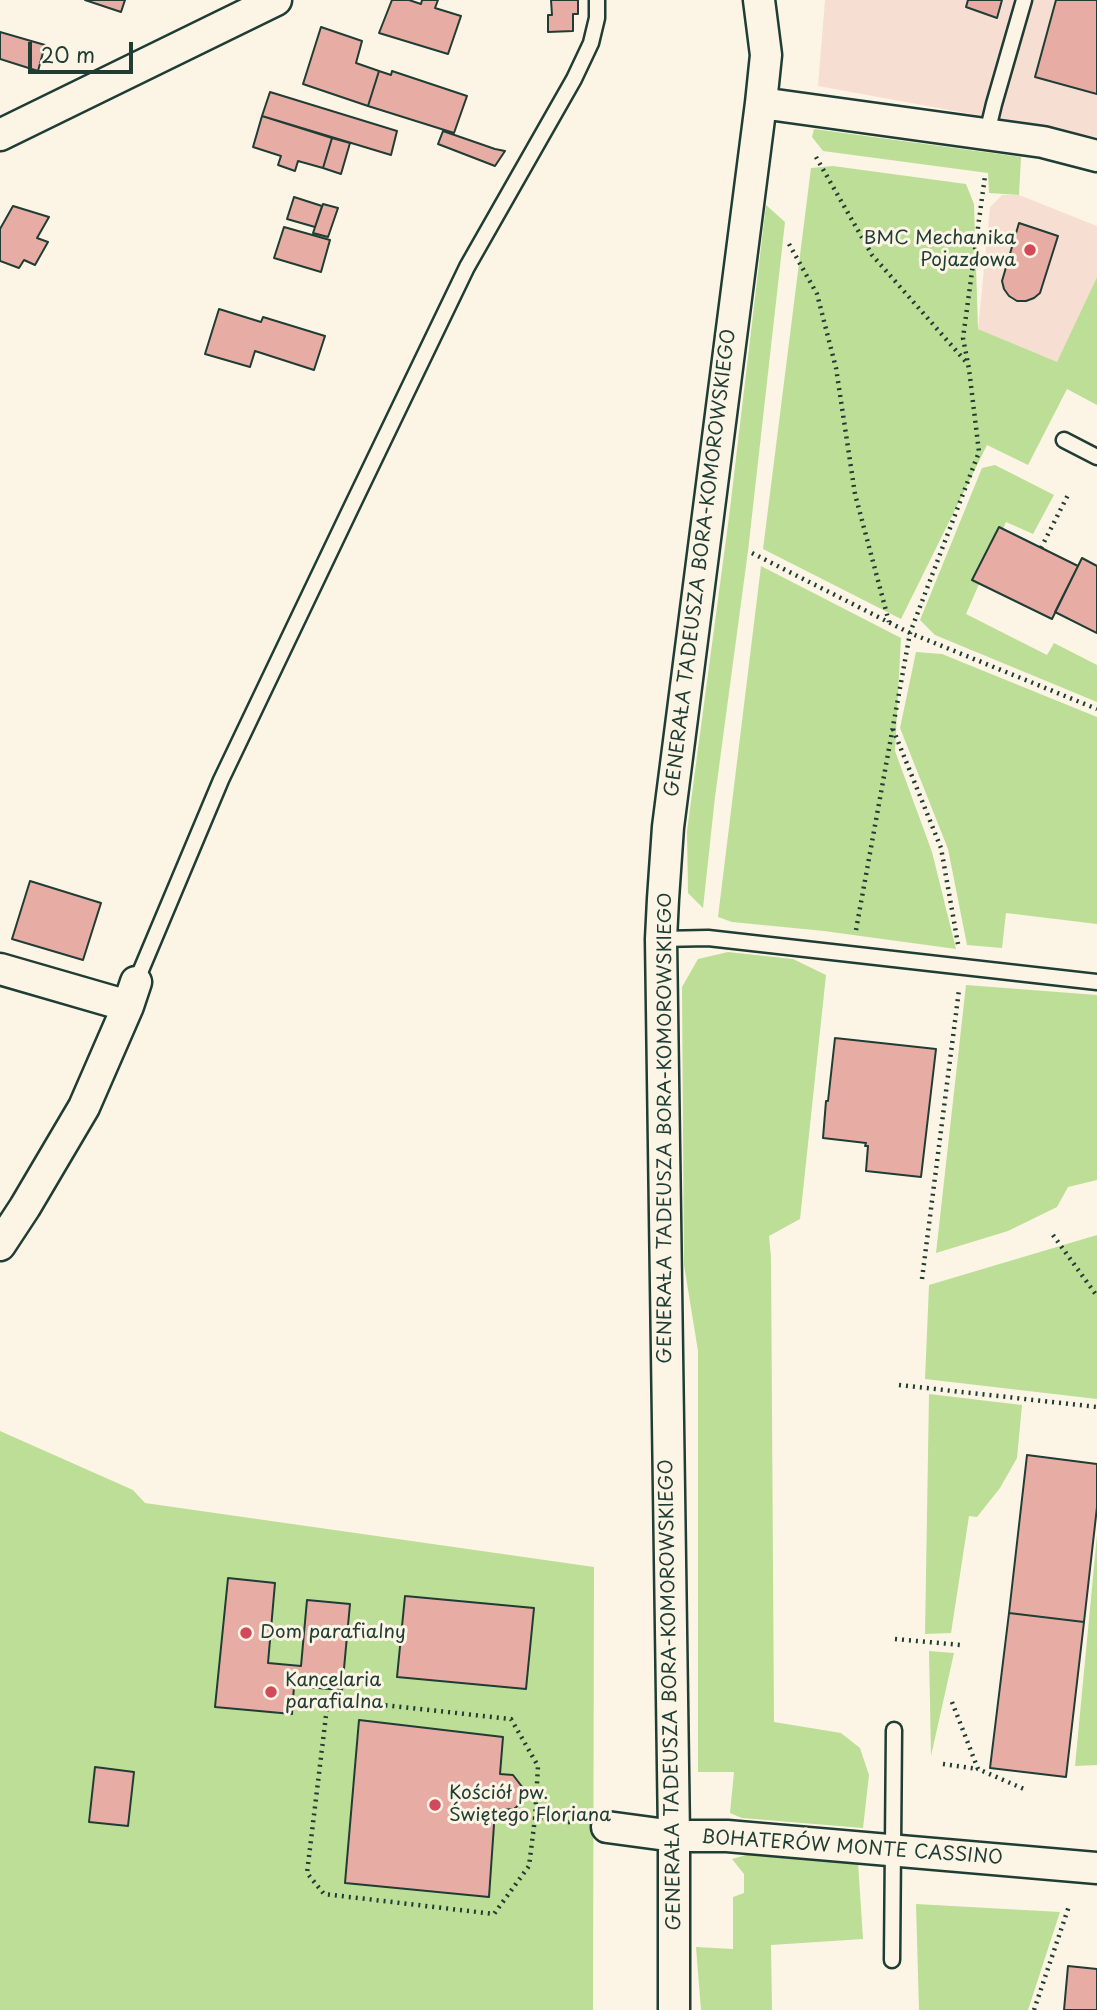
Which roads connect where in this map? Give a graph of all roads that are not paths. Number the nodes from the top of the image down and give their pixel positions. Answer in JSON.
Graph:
{"nodes":[{"id":1,"x":276,"y":0,"type":"edge"},
{"id":2,"x":597,"y":0,"type":"edge"},
{"id":3,"x":1024,"y":0,"type":"edge"},
{"id":4,"x":762,"y":2,"type":"edge"},
{"id":5,"x":761,"y":103,"type":"junction"},
{"id":6,"x":987,"y":133,"type":"junction"},
{"id":7,"x":0,"y":135,"type":"edge"},
{"id":8,"x":1096,"y":153,"type":"edge"},
{"id":9,"x":1064,"y":440,"type":"dead end"},
{"id":10,"x":1097,"y":457,"type":"edge"},
{"id":11,"x":661,"y":939,"type":"junction"},
{"id":12,"x":0,"y":969,"type":"edge"},
{"id":13,"x":1097,"y":982,"type":"edge"},
{"id":14,"x":132,"y":994,"type":"junction"},
{"id":15,"x":0,"y":1245,"type":"edge"},
{"id":16,"x":894,"y":1730,"type":"dead end"},
{"id":17,"x":607,"y":1827,"type":"road end"},
{"id":18,"x":674,"y":1836,"type":"junction"},
{"id":19,"x":894,"y":1852,"type":"junction"},
{"id":20,"x":1097,"y":1868,"type":"edge"},
{"id":21,"x":892,"y":1960,"type":"dead end"},
{"id":22,"x":674,"y":2010,"type":"edge"}],
"edges":[{"from":1,"to":7,"type":"street"},
{"from":2,"to":14,"type":"lane"},
{"from":3,"to":6,"type":"lane"},
{"from":4,"to":5,"type":"street","name":"GENERAŁA TADEUSZA BORA-KOMOROWSKIEGO"},
{"from":5,"to":6,"type":"street"},
{"from":5,"to":11,"type":"street","name":"GENERAŁA TADEUSZA BORA-KOMOROWSKIEGO"},
{"from":6,"to":8,"type":"street"},
{"from":9,"to":10,"type":"lane"},
{"from":11,"to":13,"type":"lane"},
{"from":11,"to":18,"type":"street","name":"GENERAŁA TADEUSZA BORA-KOMOROWSKIEGO"},
{"from":12,"to":14,"type":"street"},
{"from":14,"to":15,"type":"street"},
{"from":16,"to":19,"type":"lane"},
{"from":17,"to":18,"type":"street","name":"BOHATERÓW MONTE CASSINO"},
{"from":18,"to":19,"type":"street","name":"BOHATERÓW MONTE CASSINO"},
{"from":18,"to":22,"type":"street","name":"GENERAŁA TADEUSZA BORA-KOMOROWSKIEGO"},
{"from":19,"to":20,"type":"street","name":"BOHATERÓW MONTE CASSINO"},
{"from":19,"to":21,"type":"lane"}]}
